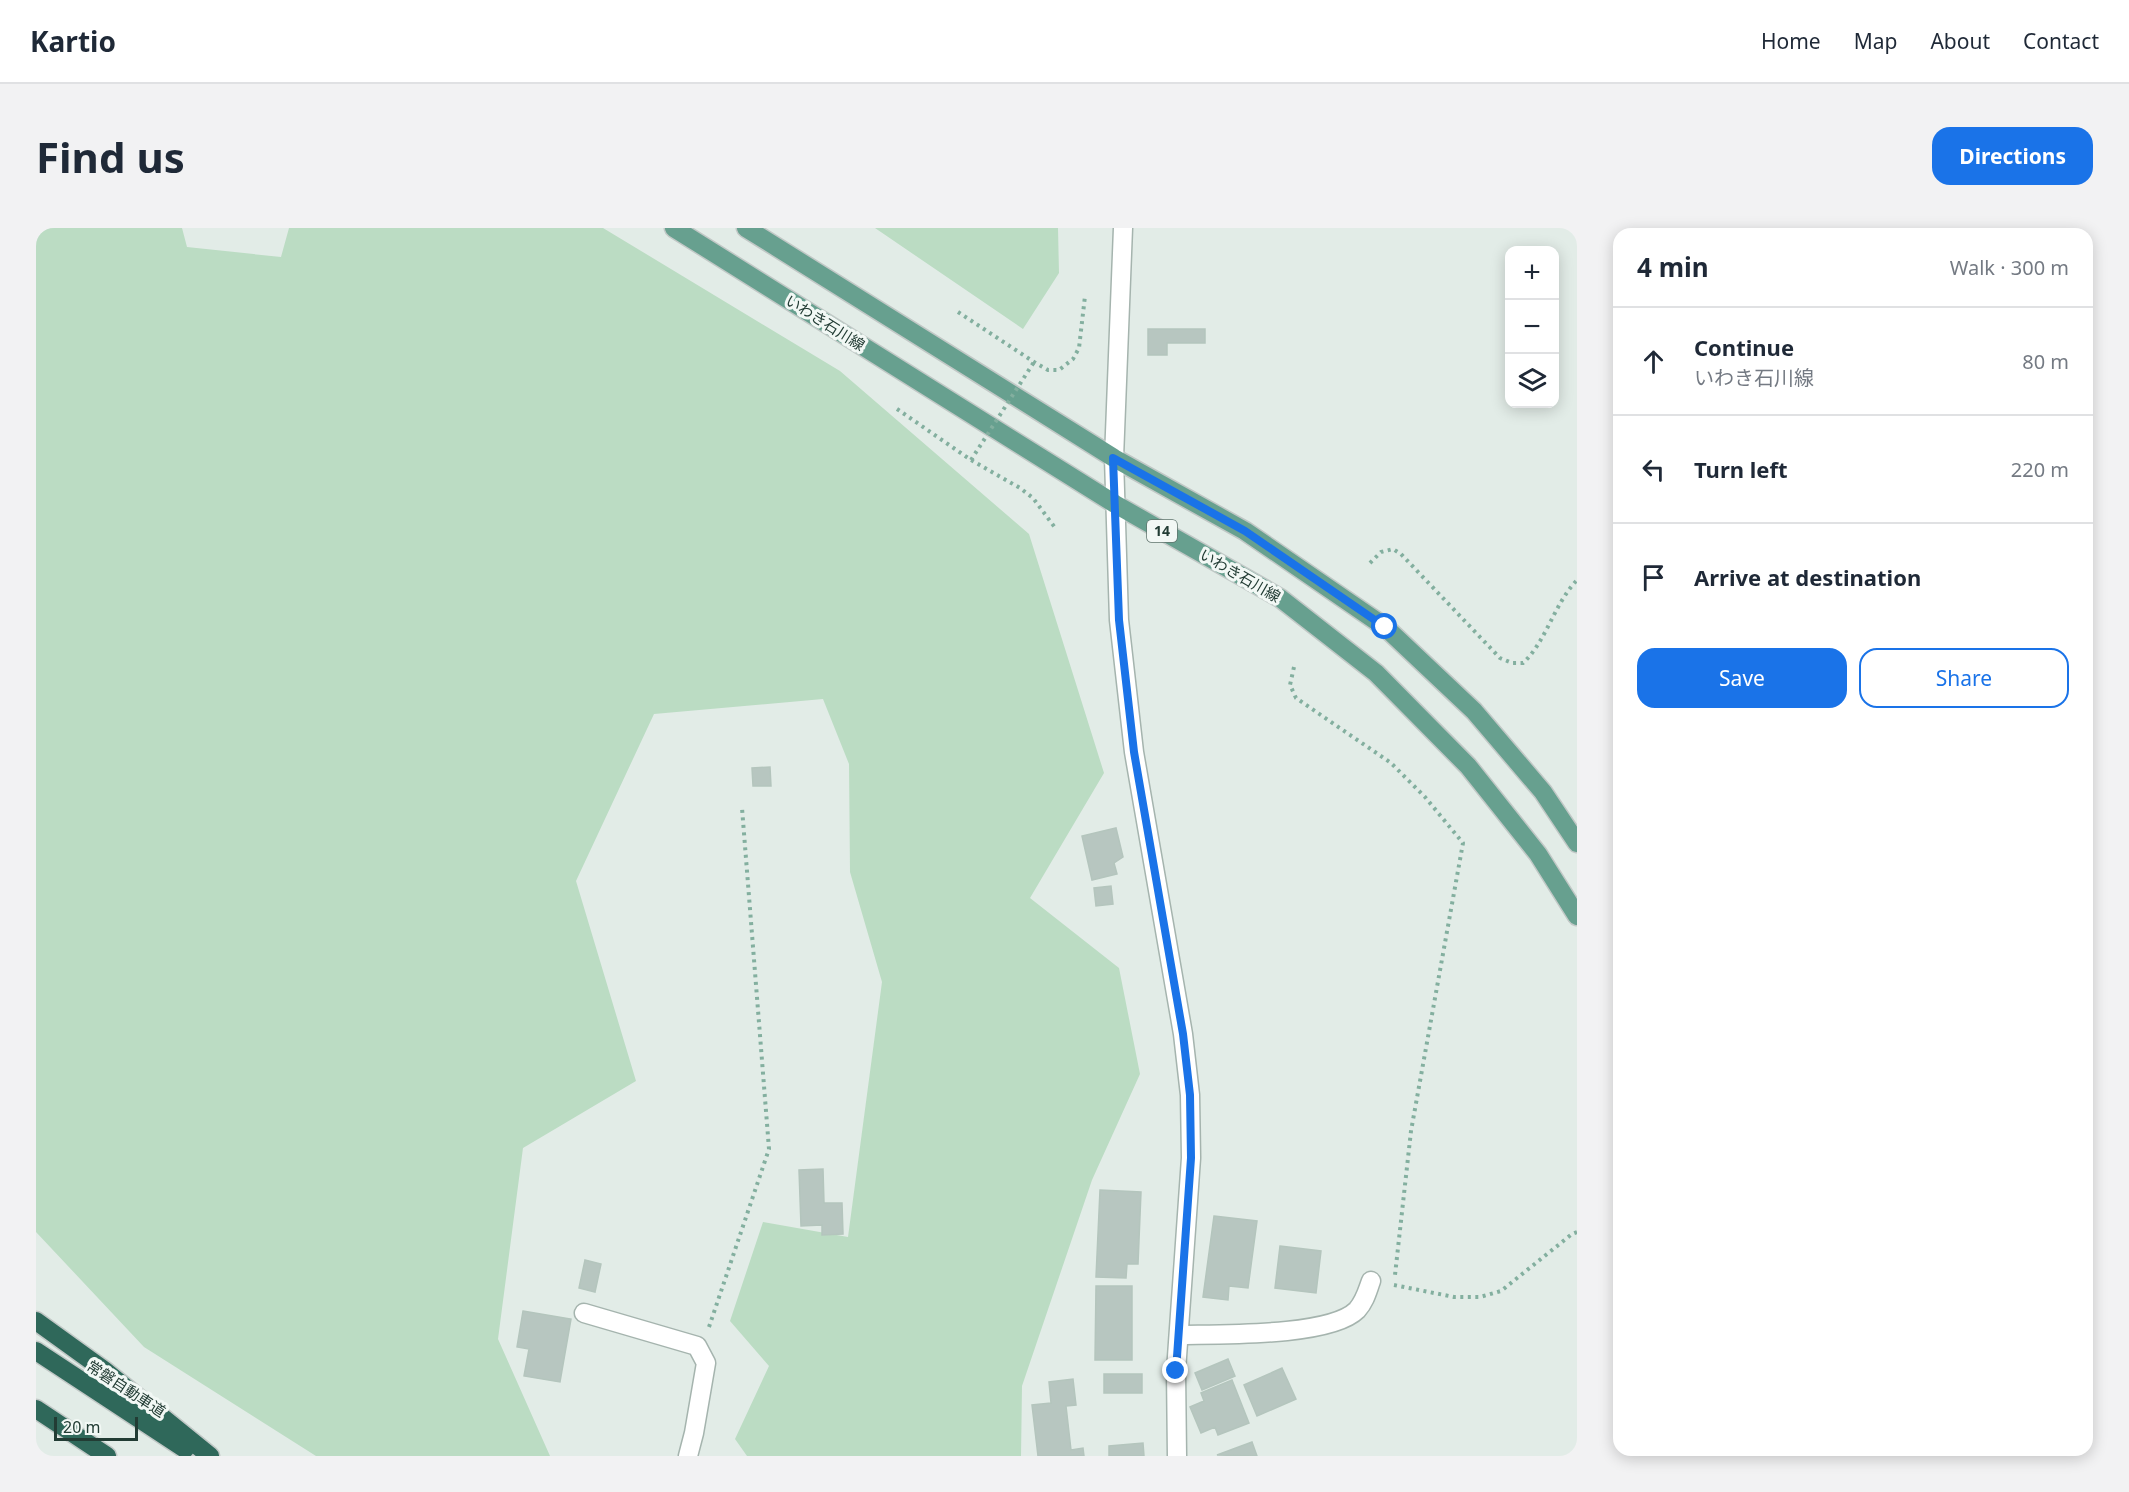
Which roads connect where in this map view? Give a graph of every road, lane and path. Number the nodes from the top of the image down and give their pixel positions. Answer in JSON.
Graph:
{"nodes":[{"id":1,"x":674,"y":228,"type":"edge"},
{"id":2,"x":746,"y":228,"type":"edge"},
{"id":3,"x":1124,"y":228,"type":"edge"},
{"id":4,"x":1085,"y":296,"type":"dead end"},
{"id":5,"x":958,"y":312,"type":"dead end"},
{"id":6,"x":1034,"y":362,"type":"junction"},
{"id":7,"x":897,"y":409,"type":"dead end"},
{"id":8,"x":1113,"y":458,"type":"junction"},
{"id":9,"x":971,"y":460,"type":"junction"},
{"id":10,"x":1115,"y":504,"type":"junction"},
{"id":11,"x":1056,"y":529,"type":"dead end"},
{"id":12,"x":1370,"y":563,"type":"dead end"},
{"id":13,"x":1577,"y":580,"type":"edge"},
{"id":14,"x":1294,"y":667,"type":"dead end"},
{"id":15,"x":742,"y":808,"type":"dead end"},
{"id":16,"x":1577,"y":843,"type":"edge"},
{"id":17,"x":1577,"y":916,"type":"edge"},
{"id":18,"x":1577,"y":1232,"type":"edge"},
{"id":19,"x":1371,"y":1281,"type":"dead end"},
{"id":20,"x":584,"y":1313,"type":"dead end"},
{"id":21,"x":36,"y":1321,"type":"edge"},
{"id":22,"x":1179,"y":1335,"type":"junction"},
{"id":23,"x":36,"y":1351,"type":"edge"},
{"id":24,"x":701,"y":1353,"type":"junction"},
{"id":25,"x":36,"y":1409,"type":"edge"},
{"id":26,"x":107,"y":1456,"type":"edge"},
{"id":27,"x":196,"y":1456,"type":"edge"},
{"id":28,"x":210,"y":1456,"type":"edge"},
{"id":29,"x":688,"y":1456,"type":"edge"},
{"id":30,"x":1177,"y":1456,"type":"edge"}],
"edges":[{"from":1,"to":10,"type":"main road","name":"いわき石川線","number":"14"},
{"from":2,"to":8,"type":"main road"},
{"from":3,"to":8,"type":"street"},
{"from":4,"to":6,"type":"path"},
{"from":5,"to":6,"type":"path"},
{"from":6,"to":9,"type":"path","bridge":true},
{"from":7,"to":9,"type":"path"},
{"from":8,"to":10,"type":"street"},
{"from":8,"to":16,"type":"main road"},
{"from":9,"to":11,"type":"path"},
{"from":10,"to":17,"type":"main road","name":"いわき石川線","number":"14"},
{"from":10,"to":22,"type":"street"},
{"from":12,"to":13,"type":"path"},
{"from":14,"to":18,"type":"path"},
{"from":15,"to":24,"type":"path"},
{"from":19,"to":22,"type":"street"},
{"from":20,"to":24,"type":"street"},
{"from":21,"to":28,"type":"highway"},
{"from":22,"to":30,"type":"street"},
{"from":23,"to":27,"type":"highway","name":"常磐自動車道"},
{"from":24,"to":29,"type":"street"},
{"from":25,"to":26,"type":"highway"}]}
